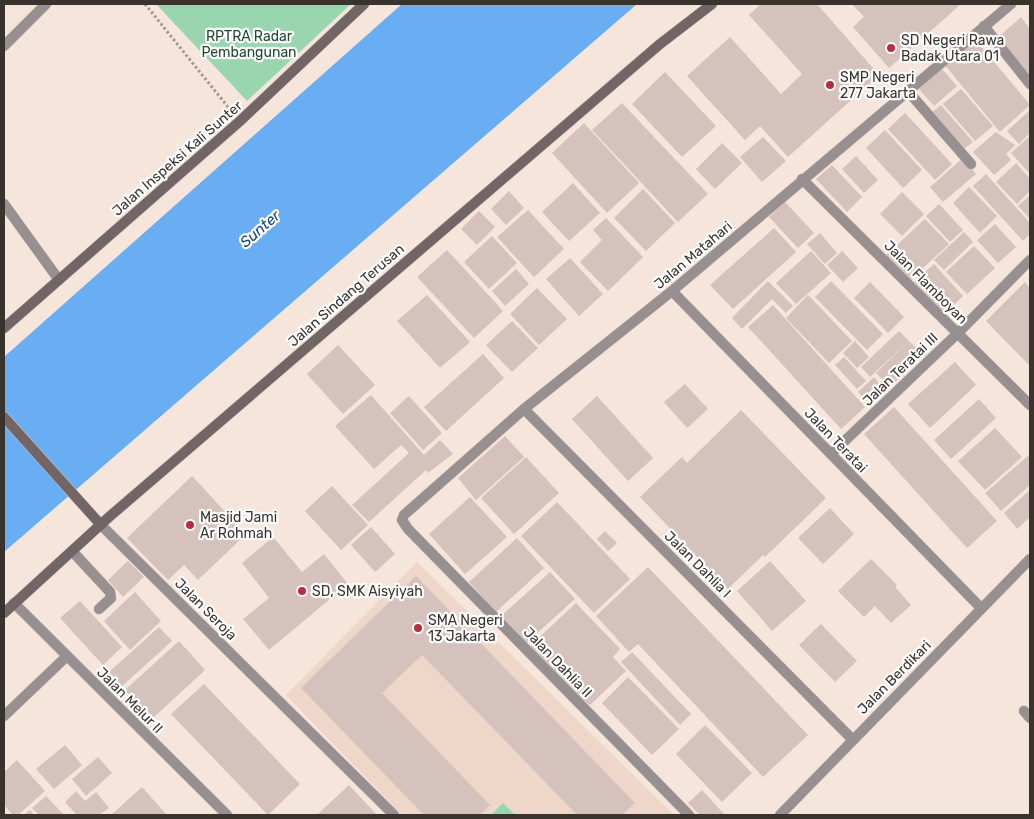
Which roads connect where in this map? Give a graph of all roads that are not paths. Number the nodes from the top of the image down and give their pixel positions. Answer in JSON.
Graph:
{"nodes":[{"id":1,"x":46,"y":4,"type":"edge"},
{"id":2,"x":364,"y":4,"type":"edge"},
{"id":3,"x":712,"y":4,"type":"edge"},
{"id":4,"x":1011,"y":4,"type":"edge"},
{"id":5,"x":984,"y":26,"type":"junction"},
{"id":6,"x":4,"y":46,"type":"edge"},
{"id":7,"x":1030,"y":84,"type":"edge"},
{"id":8,"x":907,"y":90,"type":"junction"},
{"id":9,"x":971,"y":164,"type":"dead end"},
{"id":10,"x":802,"y":179,"type":"junction"},
{"id":11,"x":4,"y":204,"type":"edge"},
{"id":12,"x":1030,"y":260,"type":"edge"},
{"id":13,"x":59,"y":280,"type":"junction"},
{"id":14,"x":672,"y":291,"type":"junction"},
{"id":15,"x":4,"y":328,"type":"edge"},
{"id":16,"x":958,"y":333,"type":"junction"},
{"id":17,"x":1030,"y":405,"type":"edge"},
{"id":18,"x":524,"y":410,"type":"junction"},
{"id":19,"x":4,"y":417,"type":"edge"},
{"id":20,"x":831,"y":454,"type":"junction"},
{"id":21,"x":101,"y":524,"type":"junction"},
{"id":22,"x":408,"y":529,"type":"joint"},
{"id":23,"x":72,"y":551,"type":"junction"},
{"id":24,"x":1030,"y":559,"type":"edge"},
{"id":25,"x":14,"y":603,"type":"junction"},
{"id":26,"x":981,"y":608,"type":"junction"},
{"id":27,"x":99,"y":609,"type":"dead end"},
{"id":28,"x":4,"y":613,"type":"edge"},
{"id":29,"x":67,"y":656,"type":"junction"},
{"id":30,"x":4,"y":716,"type":"edge"},
{"id":31,"x":852,"y":739,"type":"junction"},
{"id":32,"x":227,"y":815,"type":"edge"},
{"id":33,"x":394,"y":815,"type":"edge"},
{"id":34,"x":689,"y":815,"type":"edge"},
{"id":35,"x":780,"y":815,"type":"edge"}],
"edges":[{"from":1,"to":6,"type":"street"},
{"from":2,"to":13,"type":"street","name":"Jalan Inspeksi Kali Sunter"},
{"from":3,"to":21,"type":"street","name":"Jalan Sindang Terusan"},
{"from":4,"to":5,"type":"street","name":"Jalan Matahari"},
{"from":5,"to":7,"type":"street"},
{"from":5,"to":8,"type":"street","name":"Jalan Matahari"},
{"from":8,"to":9,"type":"street"},
{"from":8,"to":10,"type":"street","name":"Jalan Matahari"},
{"from":10,"to":14,"type":"street","name":"Jalan Matahari"},
{"from":10,"to":16,"type":"street","name":"Jalan Flamboyan"},
{"from":11,"to":13,"type":"street"},
{"from":12,"to":16,"type":"street","name":"Jalan Teratai III"},
{"from":13,"to":15,"type":"street","name":"Jalan Inspeksi Kali Sunter"},
{"from":14,"to":18,"type":"street","name":"Jalan Matahari"},
{"from":14,"to":20,"type":"street","name":"Jalan Teratai"},
{"from":16,"to":17,"type":"street","name":"Jalan Flamboyan"},
{"from":16,"to":20,"type":"street","name":"Jalan Teratai III"},
{"from":18,"to":22,"type":"street","name":"Jalan Matahari"},
{"from":18,"to":31,"type":"street","name":"Jalan Dahlia I"},
{"from":19,"to":21,"type":"street","name":"Jalan Seroja"},
{"from":20,"to":26,"type":"street","name":"Jalan Teratai"},
{"from":21,"to":23,"type":"street","name":"Jalan Sindang Terusan"},
{"from":21,"to":33,"type":"street","name":"Jalan Seroja"},
{"from":22,"to":34,"type":"street","name":"Jalan Dahlia II"},
{"from":23,"to":25,"type":"street","name":"Jalan Sindang Terusan"},
{"from":23,"to":27,"type":"street"},
{"from":24,"to":26,"type":"street","name":"Jalan Berdikari"},
{"from":25,"to":28,"type":"street","name":"Jalan Sindang Terusan"},
{"from":25,"to":29,"type":"street","name":"Jalan Melur II"},
{"from":26,"to":31,"type":"street","name":"Jalan Berdikari"},
{"from":29,"to":30,"type":"street"},
{"from":29,"to":32,"type":"street","name":"Jalan Melur II"},
{"from":31,"to":35,"type":"street","name":"Jalan Berdikari"}]}
